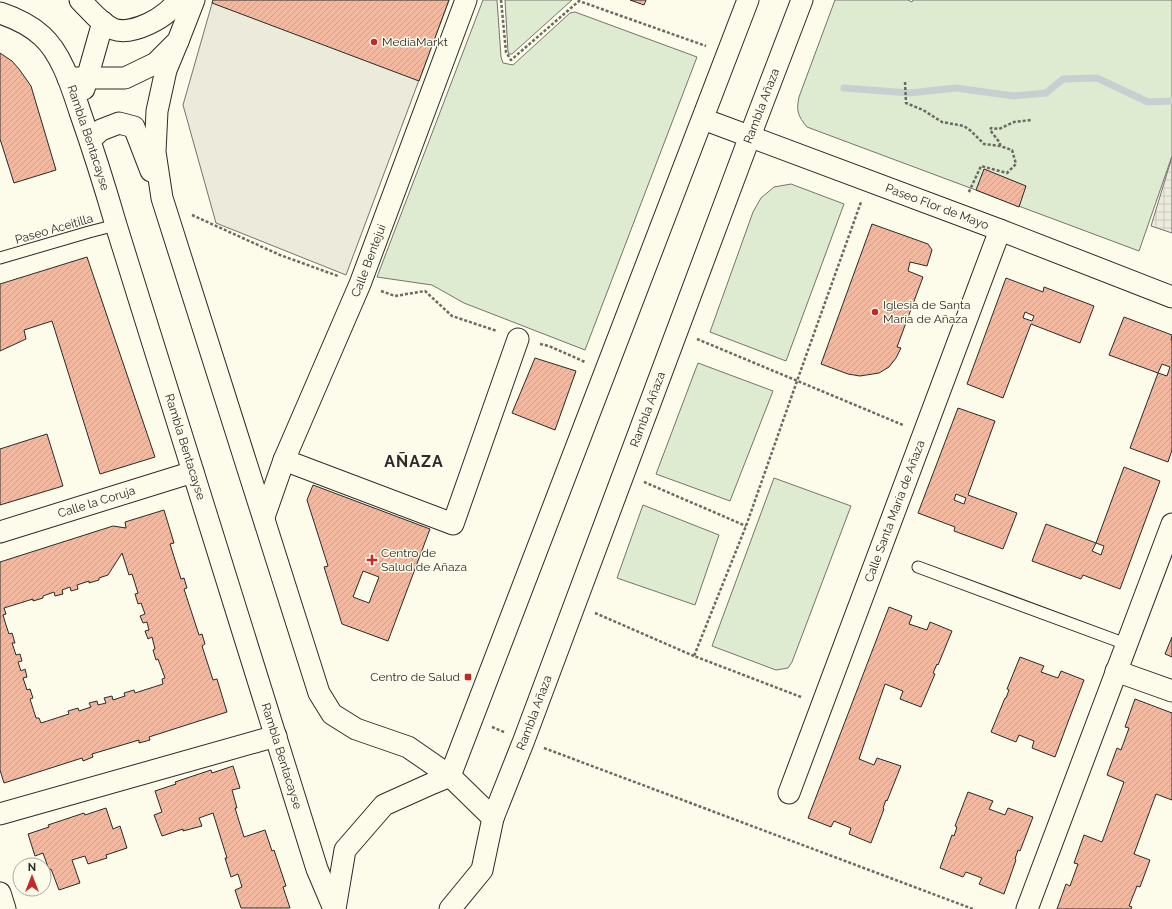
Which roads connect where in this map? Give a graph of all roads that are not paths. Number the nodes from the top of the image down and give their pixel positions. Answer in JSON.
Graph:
{"nodes":[{"id":1,"x":80,"y":0,"type":"edge"},
{"id":2,"x":177,"y":0,"type":"edge"},
{"id":3,"x":194,"y":0,"type":"edge"},
{"id":4,"x":466,"y":0,"type":"edge"},
{"id":5,"x":748,"y":0,"type":"edge"},
{"id":6,"x":802,"y":0,"type":"edge"},
{"id":7,"x":0,"y":12,"type":"edge"},
{"id":8,"x":103,"y":22,"type":"junction"},
{"id":9,"x":178,"y":41,"type":"junction"},
{"id":10,"x":78,"y":78,"type":"junction"},
{"id":11,"x":702,"y":119,"type":"junction"},
{"id":12,"x":750,"y":136,"type":"junction"},
{"id":13,"x":91,"y":139,"type":"junction"},
{"id":14,"x":164,"y":204,"type":"junction"},
{"id":15,"x":116,"y":225,"type":"junction"},
{"id":16,"x":1000,"y":230,"type":"junction"},
{"id":17,"x":0,"y":258,"type":"edge"},
{"id":18,"x":1172,"y":296,"type":"edge"},
{"id":19,"x":518,"y":339,"type":"road end"},
{"id":20,"x":284,"y":460,"type":"junction"},
{"id":21,"x":193,"y":472,"type":"junction"},
{"id":22,"x":264,"y":517,"type":"junction"},
{"id":23,"x":1172,"y":524,"type":"edge"},
{"id":24,"x":0,"y":532,"type":"edge"},
{"id":25,"x":918,"y":567,"type":"dead end"},
{"id":26,"x":1126,"y":644,"type":"junction"},
{"id":27,"x":1116,"y":671,"type":"junction"},
{"id":28,"x":1172,"y":691,"type":"edge"},
{"id":29,"x":276,"y":736,"type":"junction"},
{"id":30,"x":450,"y":776,"type":"junction"},
{"id":31,"x":789,"y":793,"type":"dead end"},
{"id":32,"x":0,"y":814,"type":"edge"},
{"id":33,"x":493,"y":818,"type":"junction"},
{"id":34,"x":0,"y":893,"type":"edge"},
{"id":35,"x":5,"y":909,"type":"edge"},
{"id":36,"x":334,"y":909,"type":"edge"},
{"id":37,"x":450,"y":909,"type":"edge"},
{"id":38,"x":1027,"y":909,"type":"edge"}],
"edges":[{"from":1,"to":8,"type":"street"},
{"from":2,"to":8,"type":"street"},
{"from":3,"to":9,"type":"street"},
{"from":4,"to":20,"type":"street","name":"Calle Bentejui"},
{"from":5,"to":11,"type":"street"},
{"from":6,"to":12,"type":"street","name":"Rambla Añaza"},
{"from":7,"to":10,"type":"street","name":"Rambla Bentacayse"},
{"from":8,"to":10,"type":"street"},
{"from":9,"to":10,"type":"street"},
{"from":9,"to":14,"type":"street"},
{"from":10,"to":13,"type":"street","name":"Rambla Bentacayse"},
{"from":11,"to":12,"type":"street","name":"Paseo Flor de Mayo"},
{"from":11,"to":30,"type":"street"},
{"from":12,"to":16,"type":"street","name":"Paseo Flor de Mayo"},
{"from":12,"to":33,"type":"street","name":"Rambla Añaza"},
{"from":13,"to":14,"type":"street"},
{"from":13,"to":15,"type":"street","name":"Rambla Bentacayse"},
{"from":14,"to":22,"type":"street"},
{"from":15,"to":17,"type":"lane","name":"Paseo Aceitilla"},
{"from":15,"to":21,"type":"street","name":"Rambla Bentacayse"},
{"from":16,"to":18,"type":"street","name":"Paseo Flor de Mayo"},
{"from":16,"to":31,"type":"street","name":"Calle Santa María de Añaza"},
{"from":19,"to":20,"type":"street"},
{"from":20,"to":22,"type":"street","name":"Calle Bentejui"},
{"from":21,"to":24,"type":"street","name":"Calle la Coruja"},
{"from":21,"to":29,"type":"street","name":"Rambla Bentacayse"},
{"from":22,"to":30,"type":"street"},
{"from":23,"to":26,"type":"street"},
{"from":25,"to":26,"type":"lane"},
{"from":26,"to":27,"type":"street"},
{"from":27,"to":28,"type":"street"},
{"from":27,"to":38,"type":"street"},
{"from":29,"to":32,"type":"street"},
{"from":29,"to":36,"type":"street","name":"Rambla Bentacayse"},
{"from":30,"to":33,"type":"street"},
{"from":30,"to":36,"type":"street"},
{"from":33,"to":37,"type":"street","name":"Rambla Añaza"},
{"from":34,"to":35,"type":"street"}]}
